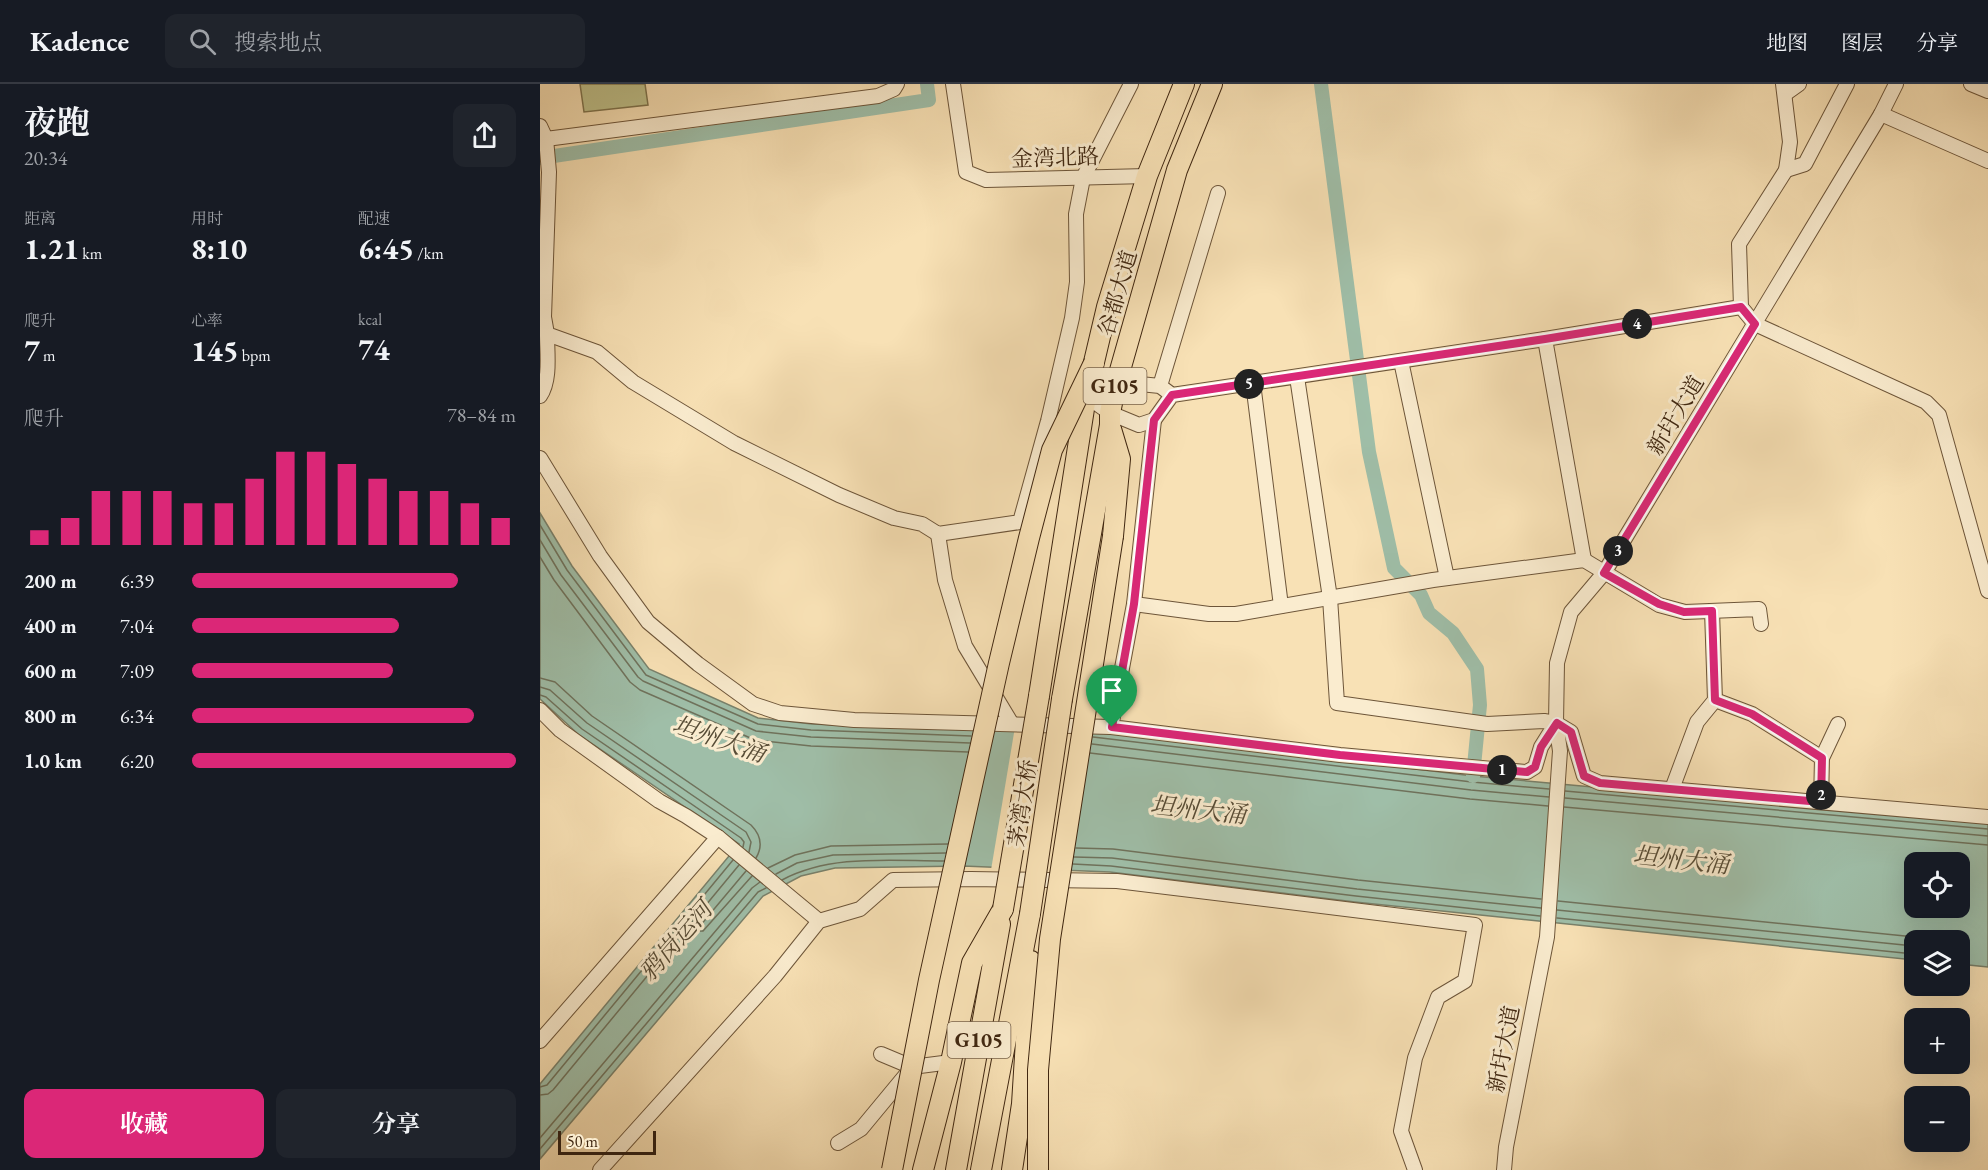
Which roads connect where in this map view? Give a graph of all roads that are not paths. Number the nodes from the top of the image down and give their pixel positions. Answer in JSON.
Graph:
{"nodes":[{"id":1,"x":897,"y":84,"type":"edge"},
{"id":2,"x":953,"y":84,"type":"edge"},
{"id":3,"x":1131,"y":84,"type":"edge"},
{"id":4,"x":1184,"y":84,"type":"edge"},
{"id":5,"x":1212,"y":84,"type":"edge"},
{"id":6,"x":1798,"y":84,"type":"edge"},
{"id":7,"x":1847,"y":84,"type":"edge"},
{"id":8,"x":1896,"y":84,"type":"edge"},
{"id":9,"x":1971,"y":84,"type":"edge"},
{"id":10,"x":1784,"y":89,"type":"edge"},
{"id":11,"x":1988,"y":91,"type":"edge"},
{"id":12,"x":1881,"y":114,"type":"junction"},
{"id":13,"x":540,"y":126,"type":"edge"},
{"id":14,"x":546,"y":139,"type":"junction"},
{"id":15,"x":1988,"y":161,"type":"edge"},
{"id":16,"x":1786,"y":170,"type":"junction"},
{"id":17,"x":1147,"y":176,"type":"junction"},
{"id":18,"x":1083,"y":178,"type":"junction"},
{"id":19,"x":1218,"y":193,"type":"dead end"},
{"id":20,"x":1741,"y":307,"type":"junction"},
{"id":21,"x":1755,"y":324,"type":"junction"},
{"id":22,"x":547,"y":334,"type":"junction"},
{"id":23,"x":1545,"y":339,"type":"junction"},
{"id":24,"x":1401,"y":361,"type":"junction"},
{"id":25,"x":1094,"y":363,"type":"junction"},
{"id":26,"x":1298,"y":377,"type":"junction"},
{"id":27,"x":1253,"y":383,"type":"junction"},
{"id":28,"x":1160,"y":386,"type":"junction"},
{"id":29,"x":1114,"y":388,"type":"junction"},
{"id":30,"x":1172,"y":395,"type":"junction"},
{"id":31,"x":540,"y":396,"type":"edge"},
{"id":32,"x":1086,"y":396,"type":"junction"},
{"id":33,"x":1110,"y":419,"type":"junction"},
{"id":34,"x":1154,"y":420,"type":"junction"},
{"id":35,"x":540,"y":458,"type":"edge"},
{"id":36,"x":938,"y":534,"type":"junction"},
{"id":37,"x":1584,"y":560,"type":"junction"},
{"id":38,"x":1604,"y":573,"type":"junction"},
{"id":39,"x":1986,"y":577,"type":"edge"},
{"id":40,"x":1447,"y":578,"type":"junction"},
{"id":41,"x":1988,"y":591,"type":"edge"},
{"id":42,"x":1330,"y":598,"type":"junction"},
{"id":43,"x":1134,"y":604,"type":"junction"},
{"id":44,"x":1281,"y":606,"type":"junction"},
{"id":45,"x":1712,"y":611,"type":"junction"},
{"id":46,"x":1761,"y":624,"type":"dead end"},
{"id":47,"x":1039,"y":696,"type":"joint"},
{"id":48,"x":1062,"y":699,"type":"joint"},
{"id":49,"x":1715,"y":700,"type":"junction"},
{"id":50,"x":540,"y":710,"type":"edge"},
{"id":51,"x":1557,"y":723,"type":"junction"},
{"id":52,"x":1012,"y":724,"type":"junction"},
{"id":53,"x":1838,"y":724,"type":"dead end"},
{"id":54,"x":1112,"y":727,"type":"junction"},
{"id":55,"x":1822,"y":758,"type":"junction"},
{"id":56,"x":1672,"y":789,"type":"junction"},
{"id":57,"x":1821,"y":802,"type":"junction"},
{"id":58,"x":1988,"y":817,"type":"edge"},
{"id":59,"x":722,"y":841,"type":"junction"},
{"id":60,"x":1003,"y":909,"type":"junction"},
{"id":61,"x":1030,"y":914,"type":"junction"},
{"id":62,"x":819,"y":921,"type":"junction"},
{"id":63,"x":540,"y":1041,"type":"edge"},
{"id":64,"x":881,"y":1054,"type":"dead end"},
{"id":65,"x":951,"y":1062,"type":"junction"},
{"id":66,"x":912,"y":1067,"type":"junction"},
{"id":67,"x":838,"y":1143,"type":"dead end"},
{"id":68,"x":600,"y":1170,"type":"edge"},
{"id":69,"x":892,"y":1170,"type":"edge"},
{"id":70,"x":923,"y":1170,"type":"edge"},
{"id":71,"x":956,"y":1170,"type":"edge"},
{"id":72,"x":981,"y":1170,"type":"edge"},
{"id":73,"x":1012,"y":1170,"type":"edge"},
{"id":74,"x":1038,"y":1170,"type":"edge"},
{"id":75,"x":1415,"y":1170,"type":"edge"},
{"id":76,"x":1504,"y":1170,"type":"edge"}],
"edges":[{"from":1,"to":14,"type":"street"},
{"from":2,"to":18,"type":"street","name":"金湾北路"},
{"from":3,"to":18,"type":"street"},
{"from":4,"to":17,"type":"highway","name":"谷都大道","number":"G105"},
{"from":5,"to":29,"type":"highway","name":"谷都大道","number":"G105"},
{"from":6,"to":10,"type":"street"},
{"from":7,"to":16,"type":"street"},
{"from":8,"to":12,"type":"street","name":"新圩大道"},
{"from":9,"to":11,"type":"street"},
{"from":10,"to":16,"type":"street"},
{"from":12,"to":15,"type":"street"},
{"from":12,"to":21,"type":"street","name":"新圩大道"},
{"from":13,"to":14,"type":"street"},
{"from":14,"to":22,"type":"street"},
{"from":16,"to":20,"type":"street"},
{"from":17,"to":18,"type":"street","name":"金湾北路"},
{"from":17,"to":25,"type":"highway","name":"谷都大道","number":"G105"},
{"from":18,"to":36,"type":"street"},
{"from":19,"to":28,"type":"street"},
{"from":20,"to":21,"type":"street"},
{"from":20,"to":23,"type":"street"},
{"from":21,"to":38,"type":"street","name":"新圩大道"},
{"from":21,"to":39,"type":"street"},
{"from":22,"to":31,"type":"street"},
{"from":22,"to":36,"type":"street"},
{"from":23,"to":24,"type":"street"},
{"from":23,"to":37,"type":"street"},
{"from":24,"to":26,"type":"street"},
{"from":24,"to":40,"type":"street"},
{"from":25,"to":32,"type":"highway","name":"谷都大道","number":"G105"},
{"from":25,"to":69,"type":"highway","bridge":true},
{"from":26,"to":27,"type":"street"},
{"from":26,"to":42,"type":"street"},
{"from":27,"to":30,"type":"street"},
{"from":27,"to":44,"type":"street"},
{"from":28,"to":29,"type":"street"},
{"from":28,"to":30,"type":"street"},
{"from":29,"to":32,"type":"street"},
{"from":29,"to":33,"type":"highway","name":"谷都大道","number":"G105"},
{"from":30,"to":34,"type":"street"},
{"from":32,"to":33,"type":"street"},
{"from":32,"to":47,"type":"highway","name":"谷都大道","number":"G105"},
{"from":33,"to":34,"type":"street"},
{"from":33,"to":48,"type":"highway","name":"谷都大道","number":"G105"},
{"from":33,"to":74,"type":"highway","bridge":true},
{"from":34,"to":43,"type":"street"},
{"from":35,"to":52,"type":"street"},
{"from":36,"to":52,"type":"street"},
{"from":37,"to":38,"type":"street"},
{"from":37,"to":40,"type":"street"},
{"from":38,"to":45,"type":"street"},
{"from":38,"to":51,"type":"street","name":"新圩大道"},
{"from":39,"to":41,"type":"street"},
{"from":40,"to":42,"type":"street"},
{"from":42,"to":44,"type":"street"},
{"from":42,"to":51,"type":"street"},
{"from":43,"to":44,"type":"street"},
{"from":43,"to":54,"type":"street"},
{"from":45,"to":46,"type":"street"},
{"from":45,"to":49,"type":"street"},
{"from":47,"to":60,"type":"highway","name":"茅湾大桥","number":"G105","bridge":true},
{"from":48,"to":61,"type":"highway","name":"茅湾大桥","number":"G105","bridge":true},
{"from":49,"to":55,"type":"street"},
{"from":49,"to":56,"type":"street"},
{"from":50,"to":59,"type":"street"},
{"from":51,"to":54,"type":"street"},
{"from":51,"to":56,"type":"street"},
{"from":51,"to":76,"type":"street","name":"新圩大道"},
{"from":52,"to":54,"type":"street"},
{"from":53,"to":55,"type":"street"},
{"from":55,"to":57,"type":"street"},
{"from":56,"to":57,"type":"street"},
{"from":57,"to":58,"type":"street"},
{"from":59,"to":62,"type":"street"},
{"from":59,"to":63,"type":"street"},
{"from":60,"to":65,"type":"highway"},
{"from":60,"to":71,"type":"highway","number":"G105"},
{"from":61,"to":72,"type":"highway","number":"G105"},
{"from":61,"to":73,"type":"highway"},
{"from":62,"to":68,"type":"street"},
{"from":62,"to":75,"type":"street"},
{"from":64,"to":66,"type":"street"},
{"from":65,"to":66,"type":"street"},
{"from":65,"to":70,"type":"highway"},
{"from":66,"to":67,"type":"street"}]}
